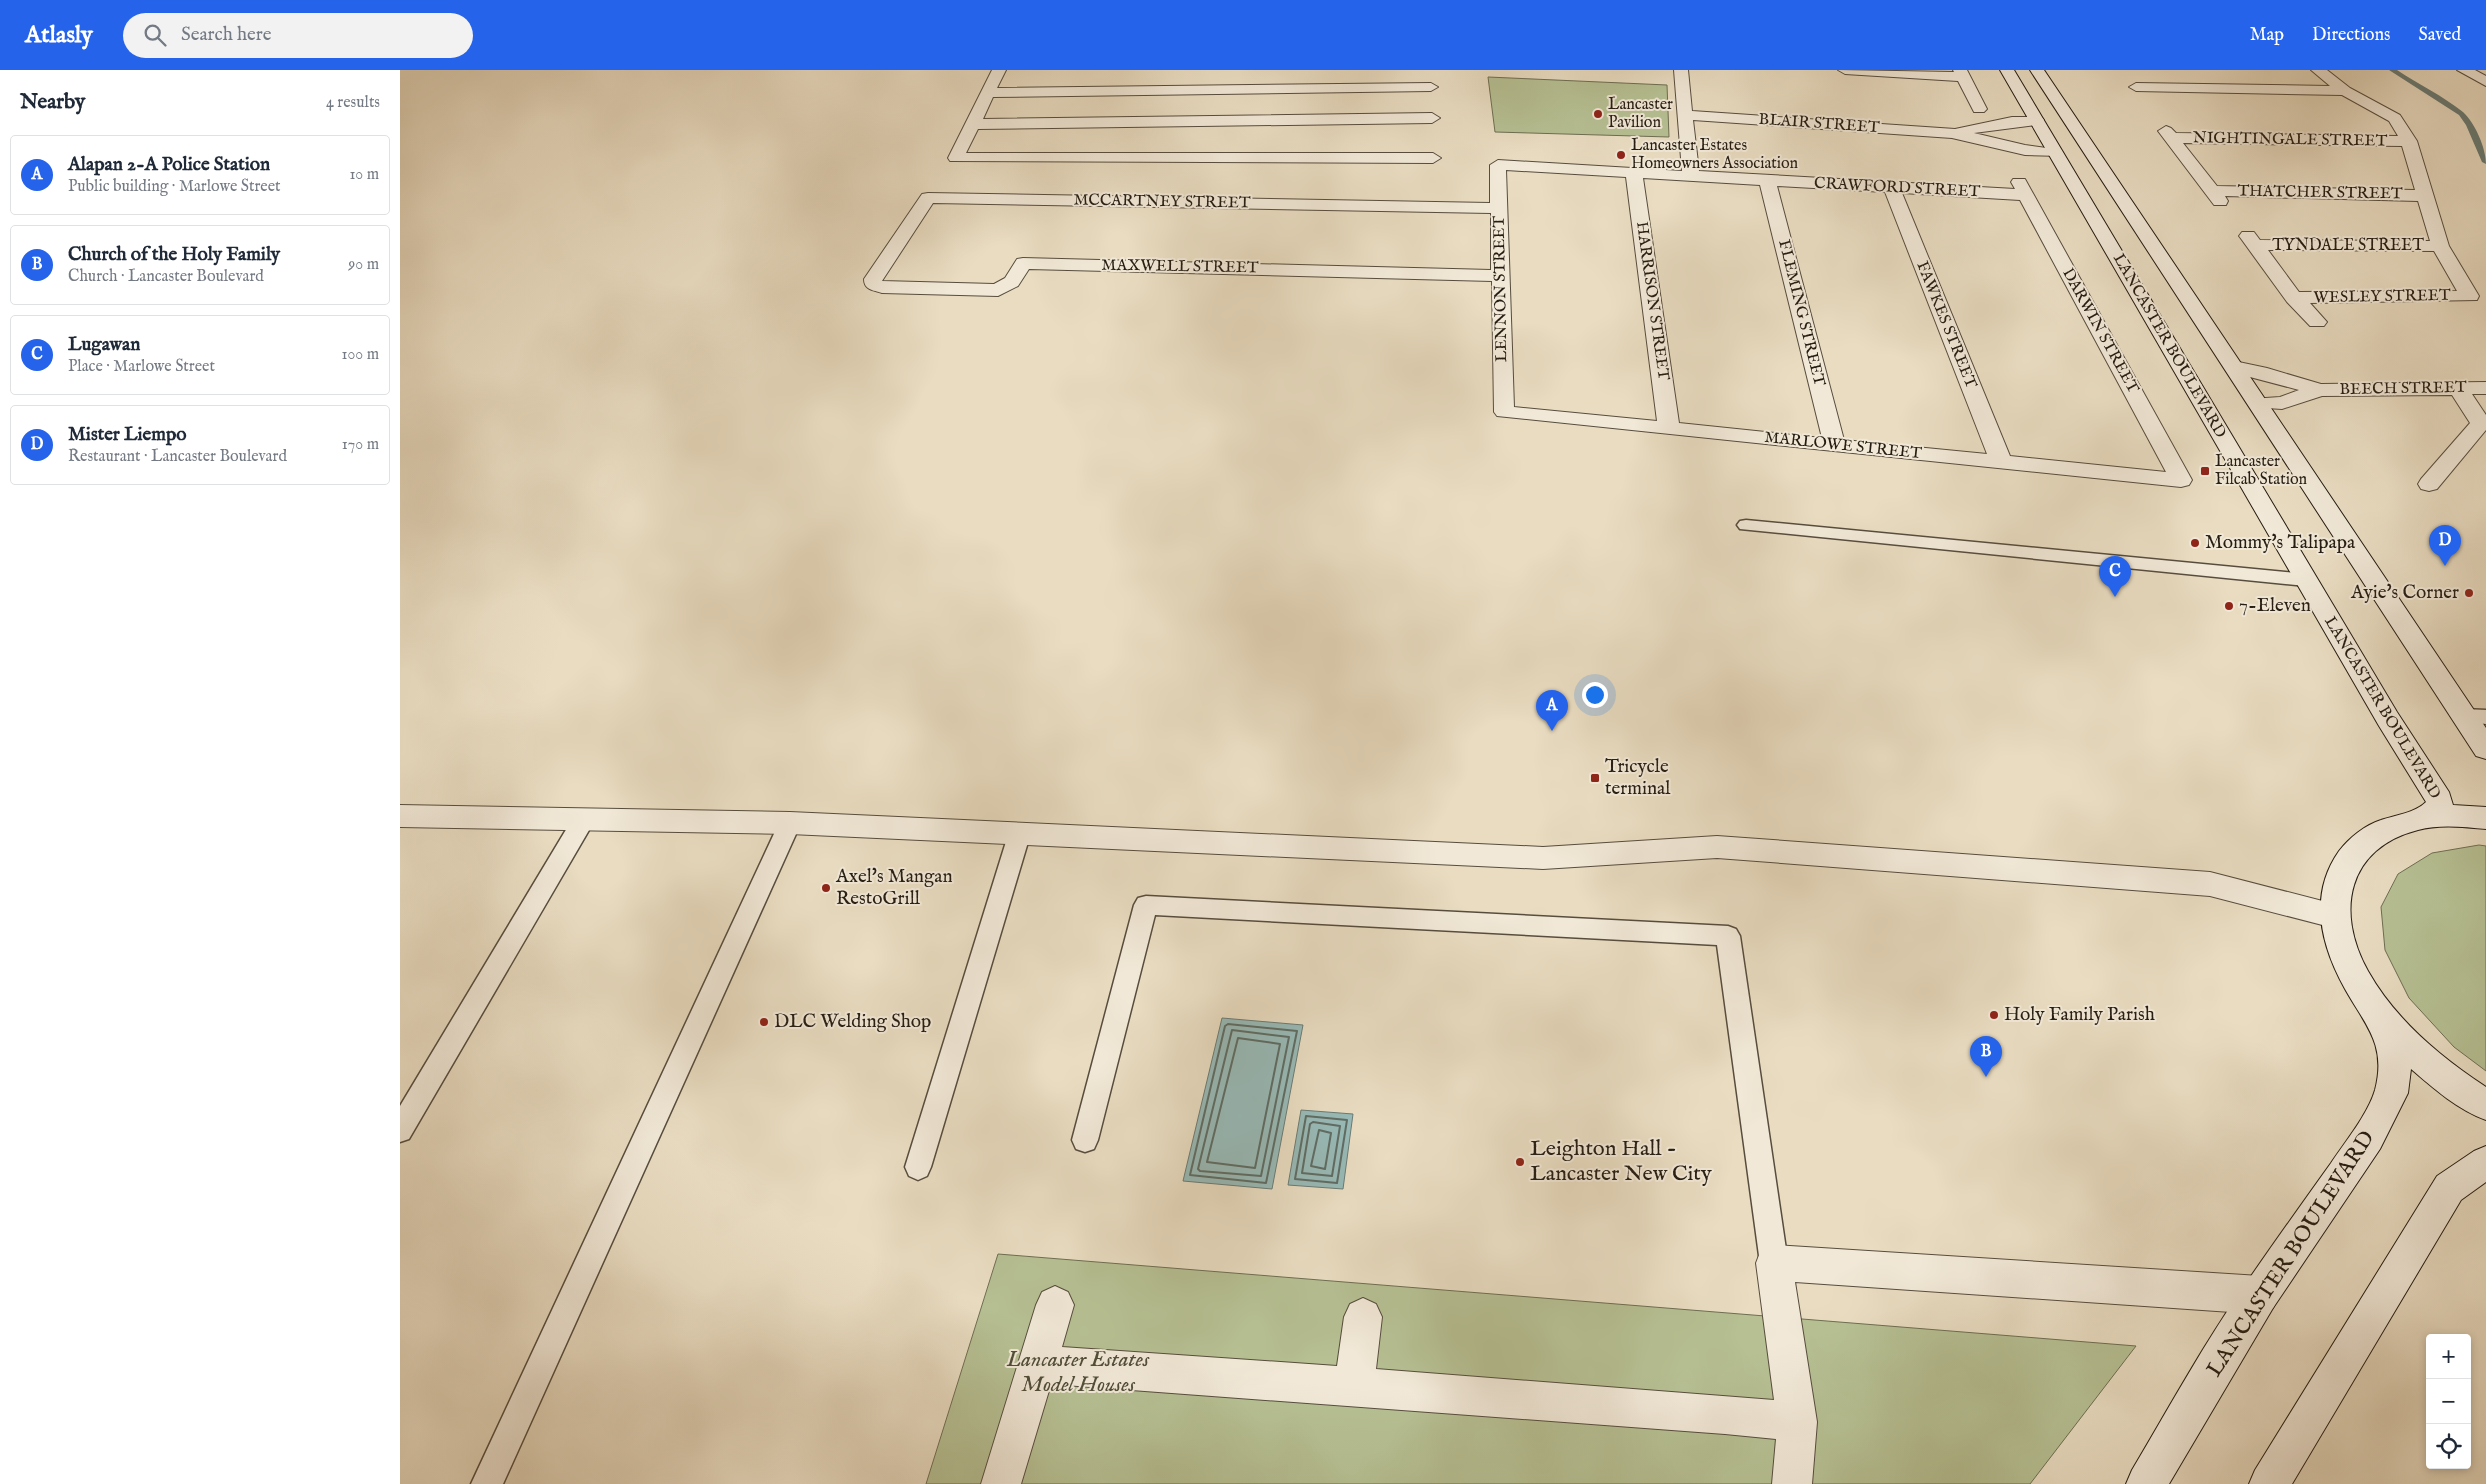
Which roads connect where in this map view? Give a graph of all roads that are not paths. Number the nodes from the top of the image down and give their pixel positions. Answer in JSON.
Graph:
{"nodes":[{"id":1,"x":999,"y":70,"type":"edge"},
{"id":2,"x":1431,"y":70,"type":"edge"},
{"id":3,"x":1681,"y":70,"type":"edge"},
{"id":4,"x":1845,"y":70,"type":"edge"},
{"id":5,"x":2007,"y":70,"type":"edge"},
{"id":6,"x":2037,"y":70,"type":"edge"},
{"id":7,"x":2318,"y":70,"type":"edge"},
{"id":8,"x":2464,"y":70,"type":"edge"},
{"id":9,"x":1962,"y":74,"type":"edge"},
{"id":10,"x":2126,"y":76,"type":"dead end"},
{"id":11,"x":2486,"y":82,"type":"edge"},
{"id":12,"x":1221,"y":83,"type":"junction"},
{"id":13,"x":1431,"y":88,"type":"junction"},
{"id":14,"x":2346,"y":91,"type":"junction"},
{"id":15,"x":988,"y":93,"type":"junction"},
{"id":16,"x":1979,"y":109,"type":"dead end"},
{"id":17,"x":1685,"y":115,"type":"junction"},
{"id":18,"x":1432,"y":118,"type":"junction"},
{"id":19,"x":2036,"y":120,"type":"junction"},
{"id":20,"x":1214,"y":121,"type":"junction"},
{"id":21,"x":973,"y":124,"type":"junction"},
{"id":22,"x":1952,"y":133,"type":"junction"},
{"id":23,"x":2409,"y":141,"type":"junction"},
{"id":24,"x":2056,"y":152,"type":"junction"},
{"id":25,"x":1206,"y":158,"type":"junction"},
{"id":26,"x":1498,"y":166,"type":"joint"},
{"id":27,"x":1634,"y":173,"type":"junction"},
{"id":28,"x":1690,"y":176,"type":"junction"},
{"id":29,"x":1767,"y":181,"type":"junction"},
{"id":30,"x":1892,"y":188,"type":"junction"},
{"id":31,"x":2022,"y":189,"type":"joint"},
{"id":32,"x":2217,"y":196,"type":"joint"},
{"id":33,"x":2426,"y":197,"type":"junction"},
{"id":34,"x":1499,"y":208,"type":"junction"},
{"id":35,"x":2440,"y":246,"type":"junction"},
{"id":36,"x":1501,"y":276,"type":"junction"},
{"id":37,"x":873,"y":284,"type":"joint"},
{"id":38,"x":2294,"y":298,"type":"junction"},
{"id":39,"x":2317,"y":322,"type":"dead end"},
{"id":40,"x":2234,"y":368,"type":"junction"},
{"id":41,"x":2486,"y":388,"type":"edge"},
{"id":42,"x":2458,"y":389,"type":"junction"},
{"id":43,"x":2320,"y":390,"type":"junction"},
{"id":44,"x":2258,"y":403,"type":"junction"},
{"id":45,"x":1504,"y":412,"type":"joint"},
{"id":46,"x":1669,"y":429,"type":"junction"},
{"id":47,"x":1835,"y":445,"type":"junction"},
{"id":48,"x":2001,"y":462,"type":"junction"},
{"id":49,"x":2181,"y":480,"type":"joint"},
{"id":50,"x":2429,"y":484,"type":"dead end"},
{"id":51,"x":1746,"y":525,"type":"dead end"},
{"id":52,"x":2306,"y":580,"type":"junction"},
{"id":53,"x":2464,"y":716,"type":"junction"},
{"id":54,"x":2486,"y":717,"type":"edge"},
{"id":55,"x":2486,"y":749,"type":"edge"},
{"id":56,"x":400,"y":816,"type":"edge"},
{"id":57,"x":2486,"y":818,"type":"edge"},
{"id":58,"x":584,"y":819,"type":"junction"},
{"id":59,"x":2418,"y":819,"type":"junction"},
{"id":60,"x":790,"y":823,"type":"junction"},
{"id":61,"x":1020,"y":832,"type":"junction"},
{"id":62,"x":2334,"y":916,"type":"junction"},
{"id":63,"x":2380,"y":1014,"type":"junction"},
{"id":64,"x":2486,"y":1105,"type":"edge"},
{"id":65,"x":400,"y":1130,"type":"edge"},
{"id":66,"x":1085,"y":1140,"type":"dead end"},
{"id":67,"x":2486,"y":1162,"type":"edge"},
{"id":68,"x":918,"y":1167,"type":"dead end"},
{"id":69,"x":1774,"y":1263,"type":"junction"},
{"id":70,"x":2260,"y":1295,"type":"junction"},
{"id":71,"x":1055,"y":1305,"type":"dead end"},
{"id":72,"x":1363,"y":1318,"type":"dead end"},
{"id":73,"x":1038,"y":1364,"type":"junction"},
{"id":74,"x":1354,"y":1387,"type":"junction"},
{"id":75,"x":1797,"y":1422,"type":"junction"},
{"id":76,"x":487,"y":1484,"type":"edge"},
{"id":77,"x":1001,"y":1484,"type":"edge"},
{"id":78,"x":1792,"y":1484,"type":"edge"},
{"id":79,"x":2146,"y":1484,"type":"edge"},
{"id":80,"x":2269,"y":1484,"type":"edge"}],
"edges":[{"from":1,"to":15,"type":"street"},
{"from":2,"to":13,"type":"street"},
{"from":3,"to":17,"type":"street"},
{"from":4,"to":9,"type":"street"},
{"from":5,"to":19,"type":"street","name":"LANCASTER BOULEVARD"},
{"from":6,"to":40,"type":"street","name":"LANCASTER BOULEVARD"},
{"from":7,"to":14,"type":"street"},
{"from":8,"to":11,"type":"street"},
{"from":9,"to":16,"type":"street"},
{"from":10,"to":14,"type":"street"},
{"from":12,"to":13,"type":"street"},
{"from":12,"to":15,"type":"street"},
{"from":12,"to":20,"type":"street"},
{"from":13,"to":18,"type":"street"},
{"from":14,"to":23,"type":"street"},
{"from":15,"to":21,"type":"street"},
{"from":17,"to":22,"type":"street","name":"BLAIR STREET"},
{"from":17,"to":28,"type":"street"},
{"from":18,"to":20,"type":"street"},
{"from":18,"to":25,"type":"street"},
{"from":19,"to":22,"type":"street","name":"BLAIR STREET"},
{"from":19,"to":24,"type":"street","name":"LANCASTER BOULEVARD"},
{"from":20,"to":21,"type":"street"},
{"from":20,"to":25,"type":"street"},
{"from":21,"to":25,"type":"street"},
{"from":22,"to":24,"type":"street","name":"BLAIR STREET"},
{"from":23,"to":32,"type":"street","name":"NIGHTINGALE STREET"},
{"from":23,"to":33,"type":"street"},
{"from":24,"to":52,"type":"street","name":"LANCASTER BOULEVARD"},
{"from":26,"to":27,"type":"street","name":"CRAWFORD STREET"},
{"from":26,"to":34,"type":"street","name":"LENNON STREET"},
{"from":27,"to":28,"type":"street","name":"CRAWFORD STREET"},
{"from":27,"to":46,"type":"street","name":"HARRISON STREET"},
{"from":28,"to":29,"type":"street","name":"CRAWFORD STREET"},
{"from":29,"to":30,"type":"street","name":"CRAWFORD STREET"},
{"from":29,"to":47,"type":"street","name":"FLEMING STREET"},
{"from":30,"to":31,"type":"street","name":"CRAWFORD STREET"},
{"from":30,"to":48,"type":"street","name":"FAWKES STREET"},
{"from":31,"to":49,"type":"street","name":"DARWIN STREET"},
{"from":32,"to":33,"type":"street","name":"THATCHER STREET"},
{"from":33,"to":35,"type":"street"},
{"from":34,"to":36,"type":"street","name":"LENNON STREET"},
{"from":34,"to":37,"type":"street","name":"MCCARTNEY STREET"},
{"from":35,"to":38,"type":"street","name":"WESLEY STREET"},
{"from":35,"to":38,"type":"street","name":"TYNDALE STREET"},
{"from":36,"to":37,"type":"street","name":"MAXWELL STREET"},
{"from":36,"to":45,"type":"street","name":"LENNON STREET"},
{"from":38,"to":39,"type":"street"},
{"from":40,"to":43,"type":"street","name":"BEECH STREET"},
{"from":40,"to":44,"type":"street","name":"LANCASTER BOULEVARD"},
{"from":41,"to":42,"type":"street","name":"BEECH STREET"},
{"from":42,"to":43,"type":"street","name":"BEECH STREET"},
{"from":42,"to":50,"type":"street"},
{"from":43,"to":44,"type":"street","name":"BEECH STREET"},
{"from":44,"to":53,"type":"street","name":"LANCASTER BOULEVARD"},
{"from":45,"to":46,"type":"street","name":"MARLOWE STREET"},
{"from":46,"to":47,"type":"street","name":"MARLOWE STREET"},
{"from":47,"to":48,"type":"street","name":"MARLOWE STREET"},
{"from":48,"to":49,"type":"street","name":"MARLOWE STREET"},
{"from":51,"to":52,"type":"lane"},
{"from":52,"to":59,"type":"street","name":"LANCASTER BOULEVARD"},
{"from":53,"to":54,"type":"lane"},
{"from":53,"to":55,"type":"street","name":"LANCASTER BOULEVARD"},
{"from":56,"to":58,"type":"street"},
{"from":57,"to":59,"type":"street"},
{"from":58,"to":60,"type":"street"},
{"from":58,"to":65,"type":"lane"},
{"from":59,"to":62,"type":"street"},
{"from":60,"to":61,"type":"street"},
{"from":60,"to":76,"type":"lane"},
{"from":61,"to":62,"type":"street"},
{"from":61,"to":68,"type":"lane"},
{"from":62,"to":63,"type":"street"},
{"from":63,"to":64,"type":"street"},
{"from":63,"to":70,"type":"street","name":"LANCASTER BOULEVARD"},
{"from":66,"to":69,"type":"lane"},
{"from":67,"to":80,"type":"street"},
{"from":69,"to":70,"type":"street"},
{"from":69,"to":75,"type":"street"},
{"from":70,"to":79,"type":"street","name":"LANCASTER BOULEVARD"},
{"from":71,"to":73,"type":"street"},
{"from":72,"to":74,"type":"street"},
{"from":73,"to":74,"type":"street"},
{"from":73,"to":77,"type":"street"},
{"from":74,"to":75,"type":"street"},
{"from":75,"to":78,"type":"street"}]}
